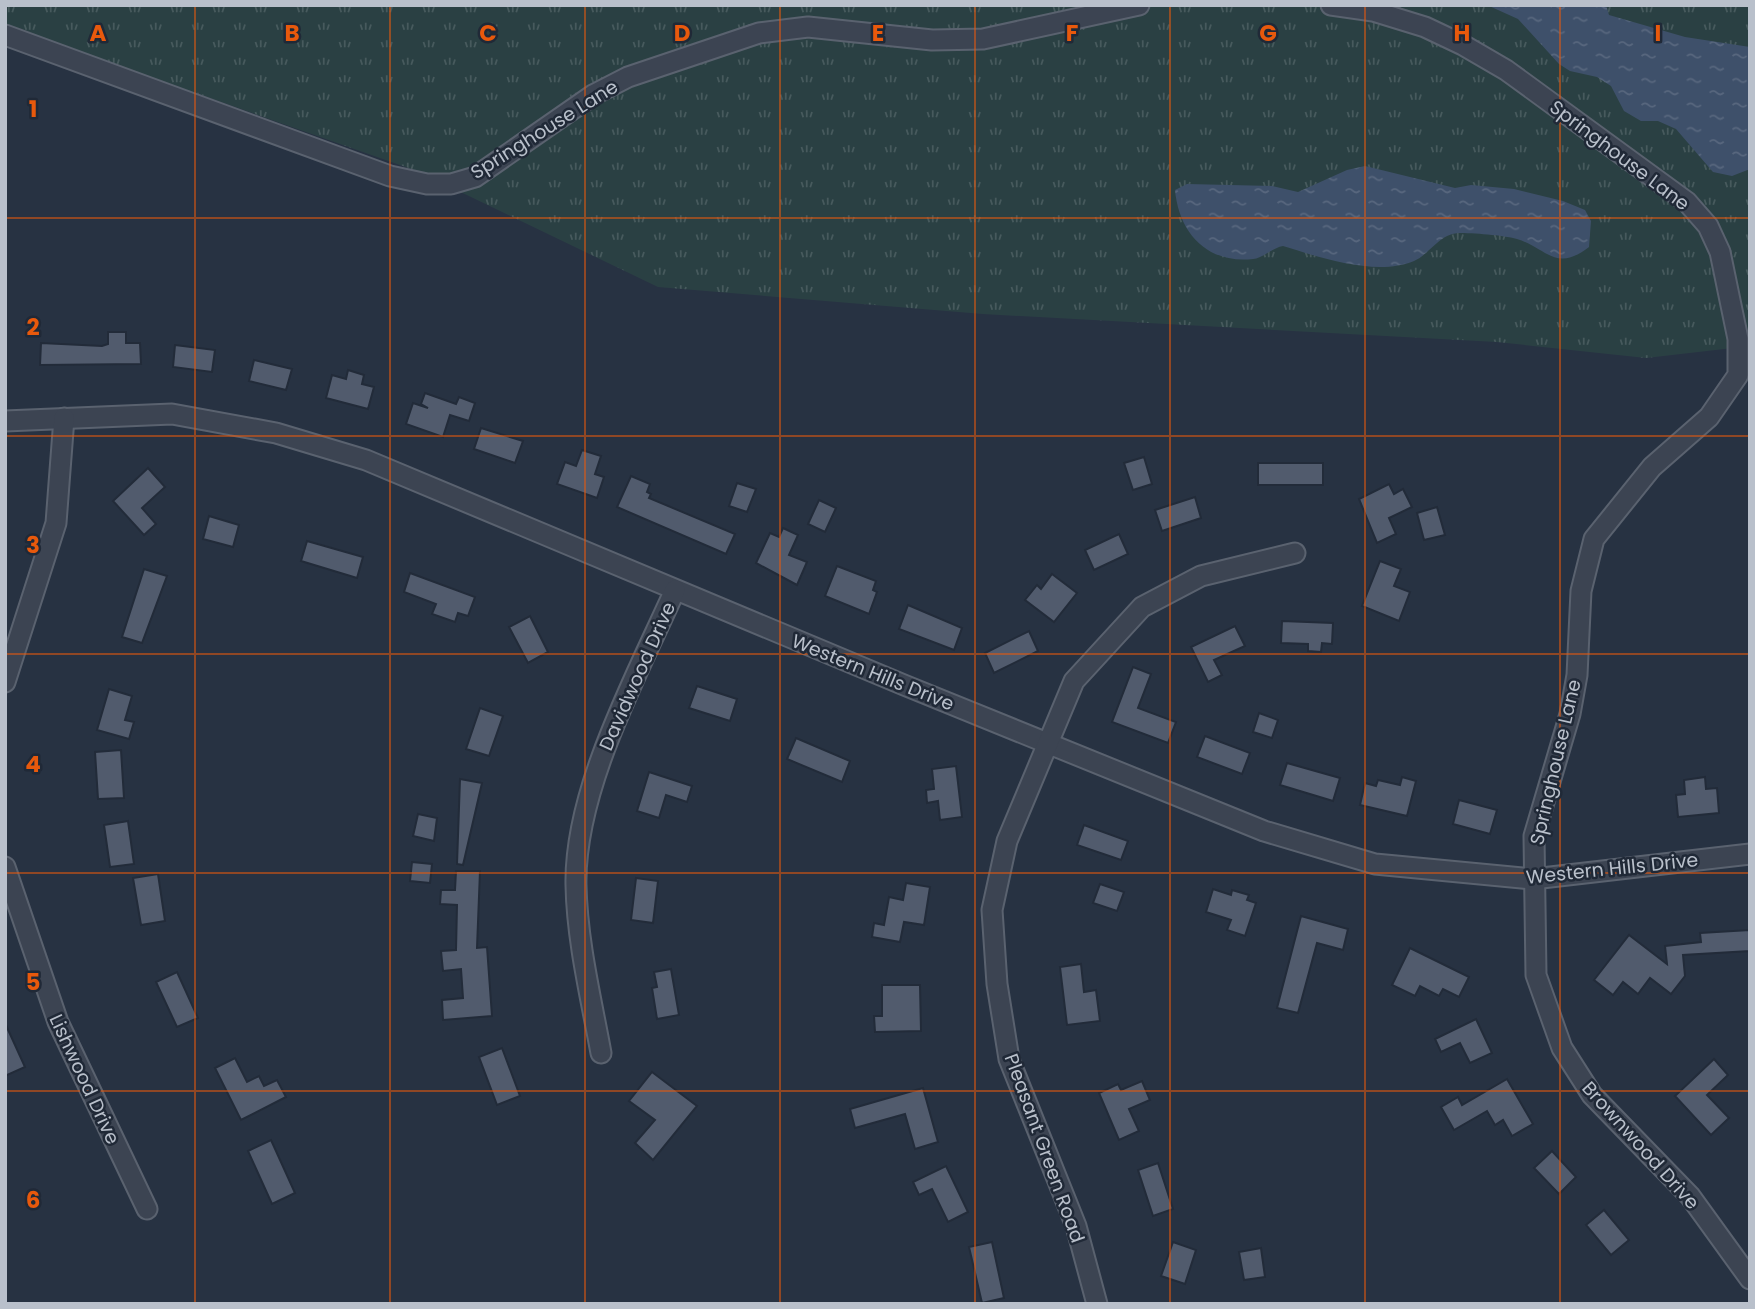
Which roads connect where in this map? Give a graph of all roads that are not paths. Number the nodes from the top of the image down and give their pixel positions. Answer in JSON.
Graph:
{"nodes":[{"id":1,"x":1139,"y":5,"type":"edge"},
{"id":2,"x":1331,"y":5,"type":"edge"},
{"id":3,"x":5,"y":35,"type":"edge"},
{"id":4,"x":64,"y":418,"type":"junction"},
{"id":5,"x":5,"y":421,"type":"edge"},
{"id":6,"x":1294,"y":553,"type":"dead end"},
{"id":7,"x":675,"y":590,"type":"junction"},
{"id":8,"x":5,"y":682,"type":"edge"},
{"id":9,"x":1049,"y":743,"type":"junction"},
{"id":10,"x":1750,"y":854,"type":"edge"},
{"id":11,"x":5,"y":867,"type":"edge"},
{"id":12,"x":1533,"y":879,"type":"junction"},
{"id":13,"x":601,"y":1053,"type":"dead end"},
{"id":14,"x":147,"y":1209,"type":"dead end"},
{"id":15,"x":1750,"y":1279,"type":"edge"},
{"id":16,"x":1097,"y":1304,"type":"edge"}],
"edges":[{"from":1,"to":3,"type":"street","name":"Springhouse Lane"},
{"from":2,"to":12,"type":"street","name":"Springhouse Lane"},
{"from":4,"to":5,"type":"street","name":"Western Hills Drive"},
{"from":4,"to":7,"type":"street","name":"Western Hills Drive"},
{"from":4,"to":8,"type":"street"},
{"from":6,"to":9,"type":"street","name":"Pleasant Green Road"},
{"from":7,"to":9,"type":"street","name":"Western Hills Drive"},
{"from":7,"to":13,"type":"street","name":"Davidwood Drive"},
{"from":9,"to":12,"type":"street","name":"Western Hills Drive"},
{"from":9,"to":16,"type":"street","name":"Pleasant Green Road"},
{"from":10,"to":12,"type":"street","name":"Western Hills Drive"},
{"from":11,"to":14,"type":"street","name":"Lishwood Drive"},
{"from":12,"to":15,"type":"street","name":"Brownwood Drive"}]}
